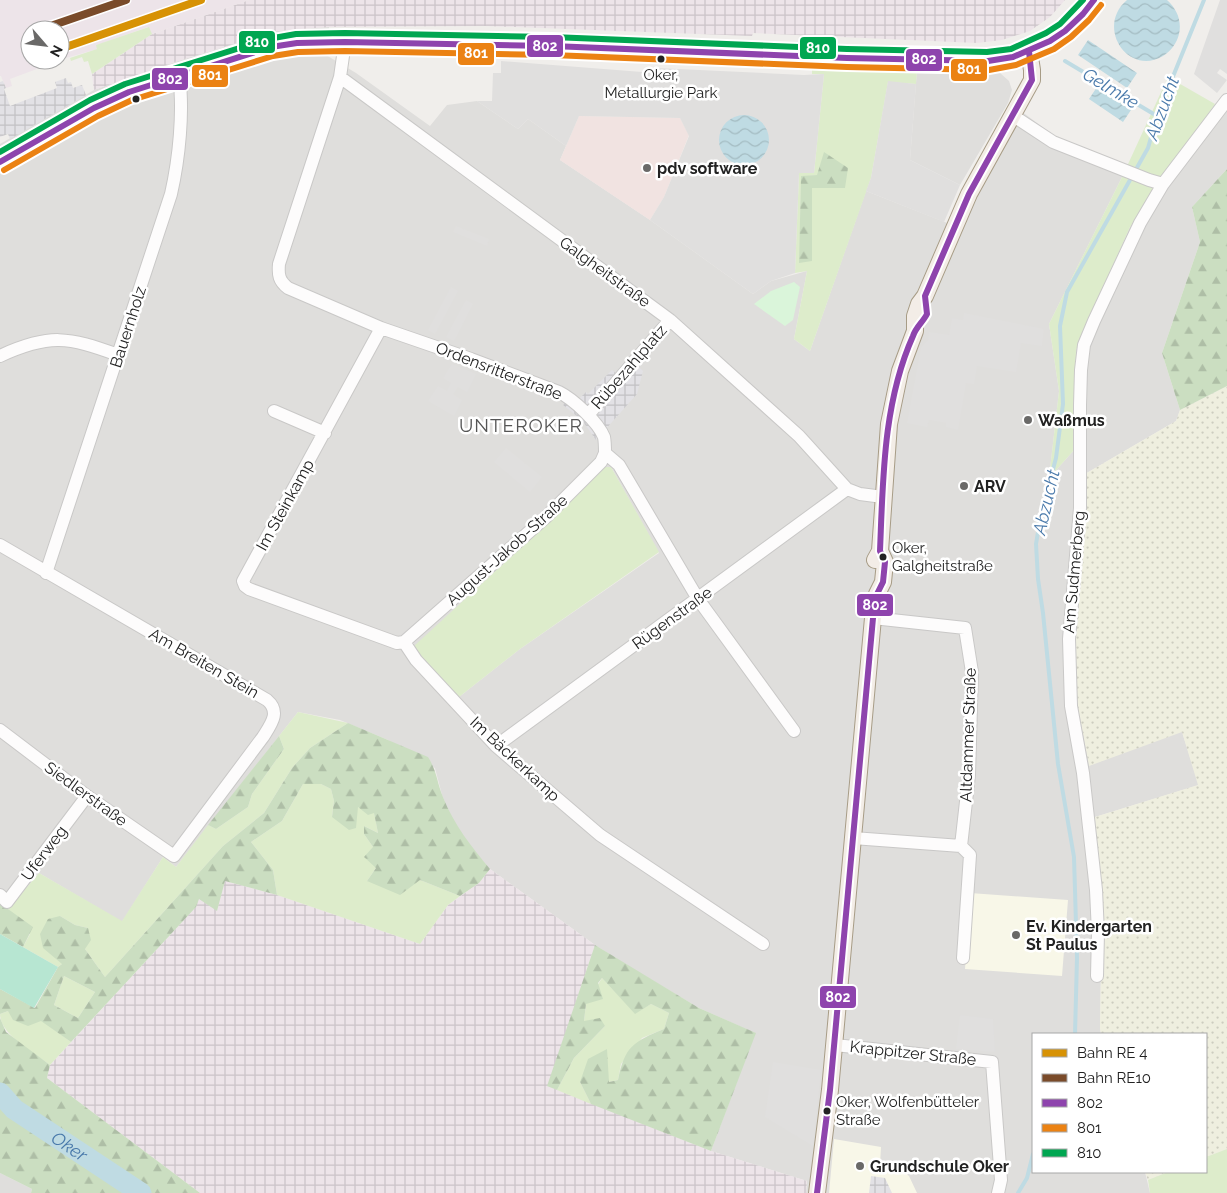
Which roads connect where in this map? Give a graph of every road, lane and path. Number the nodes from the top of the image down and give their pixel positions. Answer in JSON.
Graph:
{"nodes":[{"id":1,"x":1094,"y":0,"type":"edge"},
{"id":2,"x":345,"y":42,"type":"junction"},
{"id":3,"x":1029,"y":51,"type":"junction"},
{"id":4,"x":179,"y":76,"type":"junction"},
{"id":5,"x":340,"y":77,"type":"junction"},
{"id":6,"x":1227,"y":100,"type":"edge"},
{"id":7,"x":1012,"y":116,"type":"junction"},
{"id":8,"x":0,"y":162,"type":"edge"},
{"id":9,"x":1163,"y":184,"type":"junction"},
{"id":10,"x":670,"y":320,"type":"junction"},
{"id":11,"x":382,"y":328,"type":"junction"},
{"id":12,"x":118,"y":355,"type":"junction"},
{"id":13,"x":0,"y":356,"type":"edge"},
{"id":14,"x":274,"y":411,"type":"dead end"},
{"id":15,"x":588,"y":415,"type":"junction"},
{"id":16,"x":325,"y":433,"type":"junction"},
{"id":17,"x":605,"y":453,"type":"junction"},
{"id":18,"x":847,"y":489,"type":"junction"},
{"id":19,"x":883,"y":497,"type":"junction"},
{"id":20,"x":0,"y":545,"type":"edge"},
{"id":21,"x":46,"y":573,"type":"junction"},
{"id":22,"x":698,"y":599,"type":"junction"},
{"id":23,"x":873,"y":618,"type":"junction"},
{"id":24,"x":404,"y":642,"type":"junction"},
{"id":25,"x":0,"y":730,"type":"edge"},
{"id":26,"x":794,"y":732,"type":"dead end"},
{"id":27,"x":496,"y":746,"type":"junction"},
{"id":28,"x":88,"y":796,"type":"junction"},
{"id":29,"x":853,"y":838,"type":"junction"},
{"id":30,"x":961,"y":846,"type":"junction"},
{"id":31,"x":174,"y":856,"type":"joint"},
{"id":32,"x":0,"y":895,"type":"edge"},
{"id":33,"x":763,"y":944,"type":"dead end"},
{"id":34,"x":963,"y":958,"type":"dead end"},
{"id":35,"x":1097,"y":976,"type":"dead end"},
{"id":36,"x":834,"y":1045,"type":"junction"},
{"id":37,"x":817,"y":1193,"type":"edge"},
{"id":38,"x":998,"y":1193,"type":"edge"}],
"edges":[{"from":1,"to":3,"type":"main road"},
{"from":2,"to":3,"type":"main road"},
{"from":2,"to":4,"type":"main road"},
{"from":2,"to":5,"type":"street"},
{"from":3,"to":7,"type":"main road"},
{"from":4,"to":8,"type":"main road"},
{"from":4,"to":12,"type":"street","name":"Bauernholz"},
{"from":5,"to":10,"type":"street","name":"Galgheitstraße"},
{"from":5,"to":11,"type":"street","name":"Ordensritterstraße"},
{"from":6,"to":9,"type":"street","name":"Am Sudmerberg"},
{"from":7,"to":9,"type":"street"},
{"from":7,"to":19,"type":"main road"},
{"from":9,"to":35,"type":"street","name":"Am Sudmerberg"},
{"from":10,"to":15,"type":"street","name":"Rübezahlplatz"},
{"from":10,"to":18,"type":"street","name":"Galgheitstraße"},
{"from":11,"to":15,"type":"street","name":"Ordensritterstraße"},
{"from":11,"to":16,"type":"street","name":"Im Steinkamp"},
{"from":12,"to":13,"type":"street"},
{"from":12,"to":21,"type":"street","name":"Bauernholz"},
{"from":14,"to":16,"type":"street"},
{"from":15,"to":17,"type":"street","name":"Ordensritterstraße"},
{"from":16,"to":24,"type":"street","name":"Im Steinkamp"},
{"from":17,"to":22,"type":"street","name":"Ordensritterstraße"},
{"from":17,"to":24,"type":"street","name":"August-Jakob-Straße"},
{"from":18,"to":19,"type":"street"},
{"from":18,"to":22,"type":"street","name":"Rügenstraße"},
{"from":19,"to":23,"type":"main road"},
{"from":20,"to":21,"type":"street","name":"Am Breiten Stein"},
{"from":21,"to":31,"type":"street","name":"Am Breiten Stein"},
{"from":22,"to":26,"type":"street","name":"Ordensritterstraße"},
{"from":22,"to":27,"type":"street","name":"Rügenstraße"},
{"from":23,"to":29,"type":"main road"},
{"from":23,"to":30,"type":"street","name":"Altdammer Straße"},
{"from":24,"to":27,"type":"street","name":"Im Bäckerkamp"},
{"from":25,"to":28,"type":"street","name":"Siedlerstraße"},
{"from":27,"to":33,"type":"street","name":"Im Bäckerkamp"},
{"from":28,"to":31,"type":"street","name":"Siedlerstraße"},
{"from":28,"to":32,"type":"street","name":"Uferweg"},
{"from":29,"to":30,"type":"street"},
{"from":29,"to":36,"type":"main road"},
{"from":30,"to":34,"type":"street","name":"Altdammer Straße"},
{"from":36,"to":37,"type":"main road"},
{"from":36,"to":38,"type":"street","name":"Krappitzer Straße"}]}
